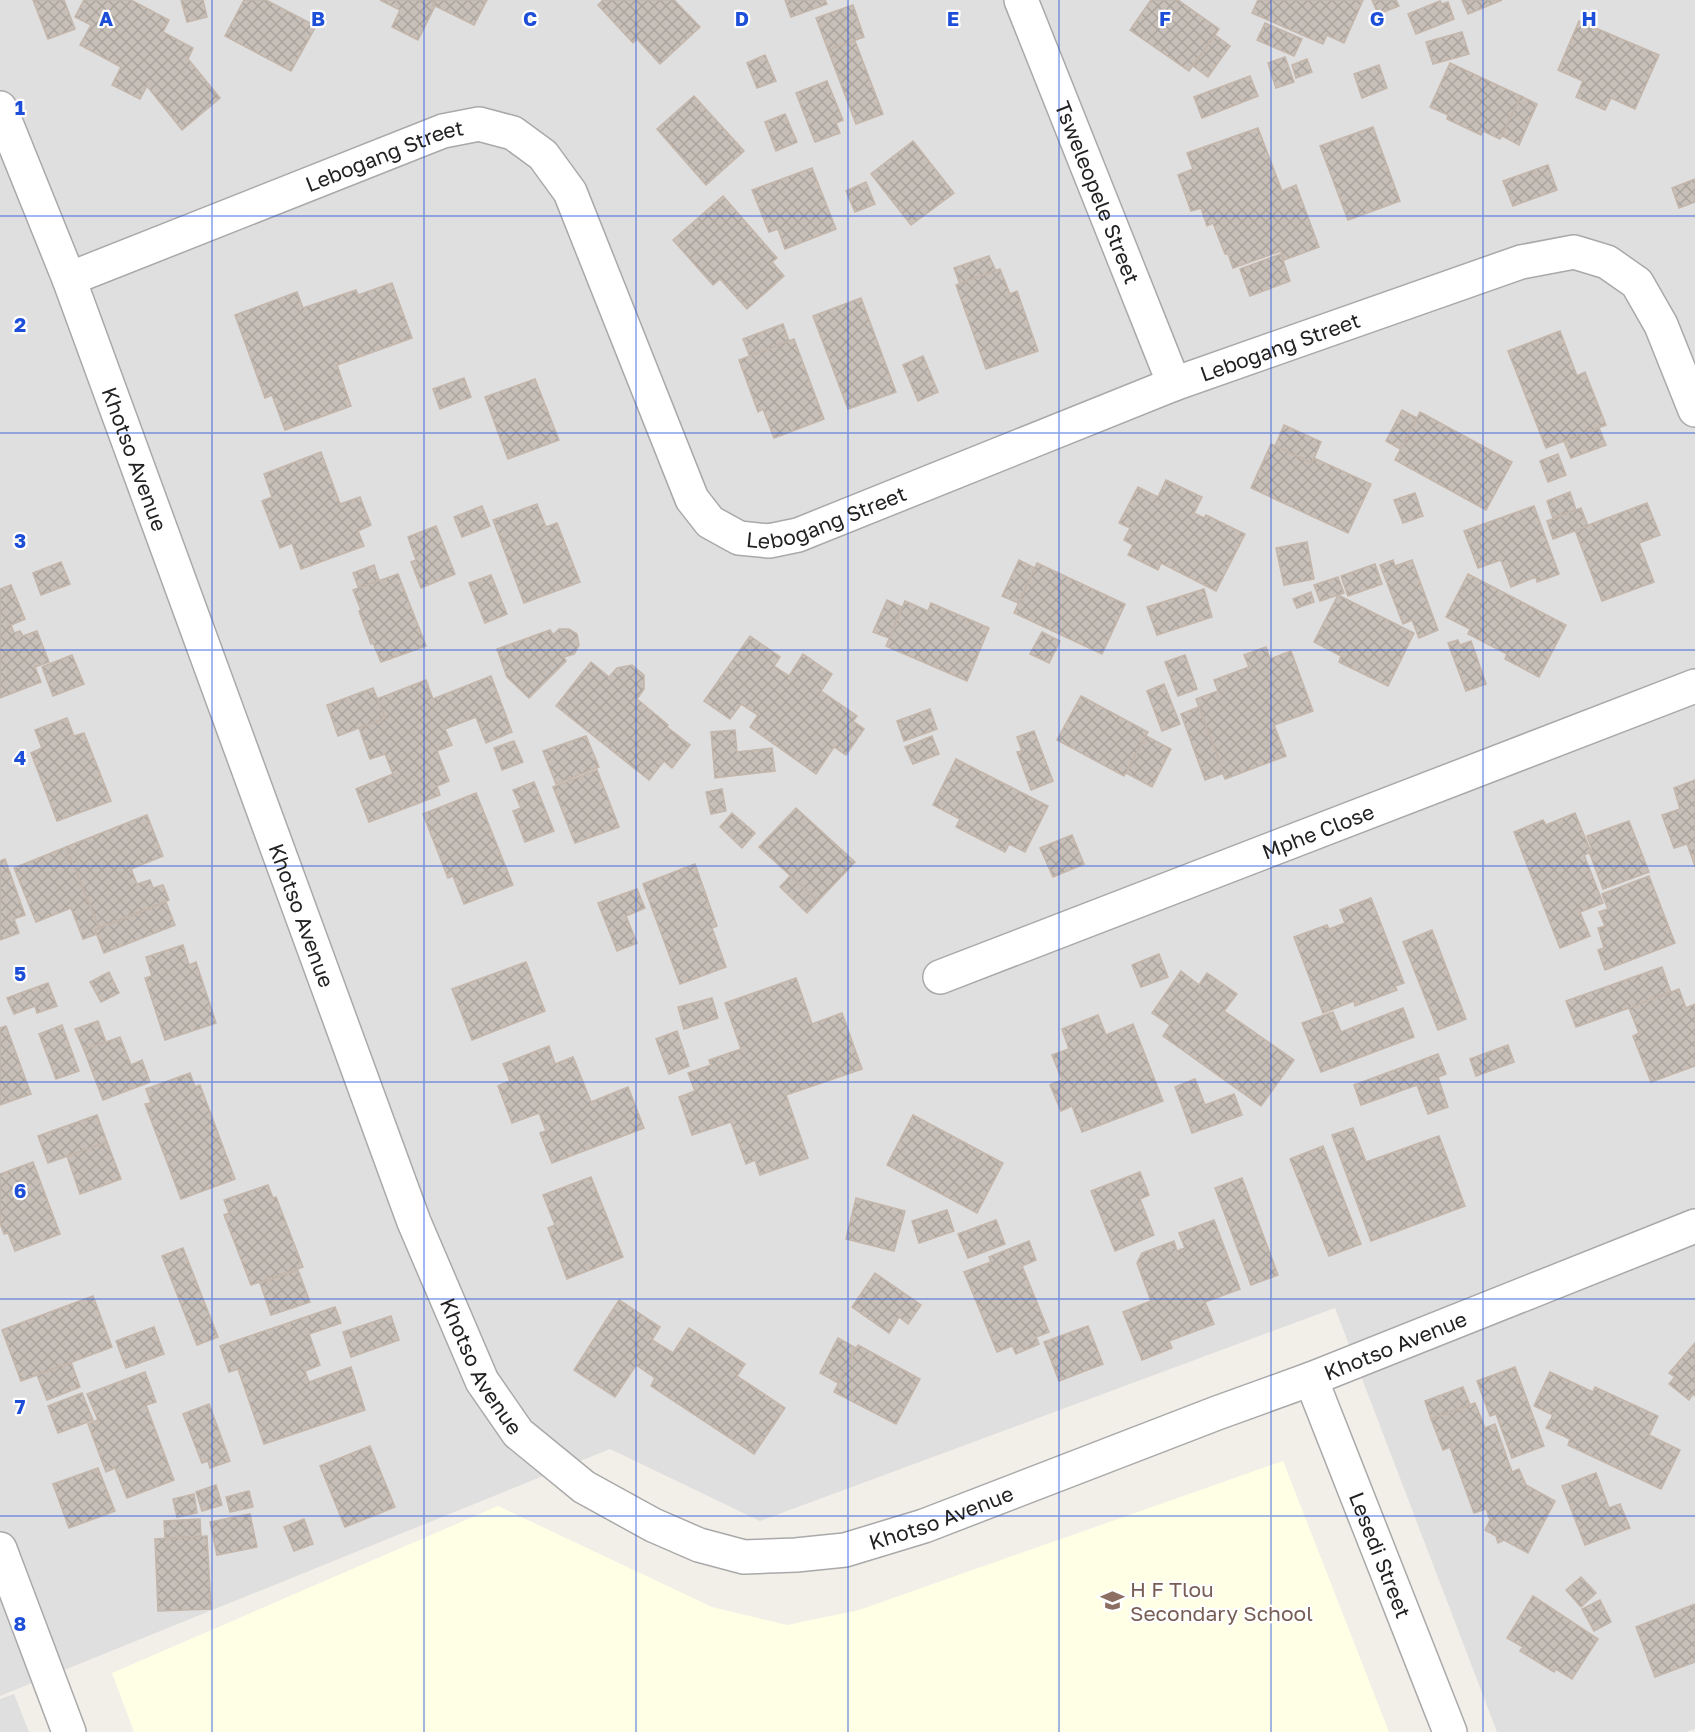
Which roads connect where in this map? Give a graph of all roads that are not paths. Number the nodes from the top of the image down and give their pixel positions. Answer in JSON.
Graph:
{"nodes":[{"id":1,"x":1021,"y":0,"type":"edge"},
{"id":2,"x":0,"y":108,"type":"edge"},
{"id":3,"x":69,"y":279,"type":"junction"},
{"id":4,"x":1174,"y":384,"type":"junction"},
{"id":5,"x":1695,"y":410,"type":"edge"},
{"id":6,"x":1695,"y":686,"type":"edge"},
{"id":7,"x":940,"y":977,"type":"dead end"},
{"id":8,"x":1695,"y":1226,"type":"edge"},
{"id":9,"x":1311,"y":1379,"type":"junction"},
{"id":10,"x":0,"y":1549,"type":"edge"},
{"id":11,"x":69,"y":1732,"type":"edge"},
{"id":12,"x":1450,"y":1732,"type":"edge"}],
"edges":[{"from":1,"to":4,"type":"street","name":"Tsweleopele Street"},
{"from":2,"to":3,"type":"street","name":"Khotso Avenue"},
{"from":3,"to":4,"type":"street","name":"Lebogang Street"},
{"from":3,"to":9,"type":"street","name":"Khotso Avenue"},
{"from":4,"to":5,"type":"street","name":"Lebogang Street"},
{"from":6,"to":7,"type":"street","name":"Mphe Close"},
{"from":8,"to":9,"type":"street","name":"Khotso Avenue"},
{"from":9,"to":12,"type":"street","name":"Lesedi Street"},
{"from":10,"to":11,"type":"street"}]}
